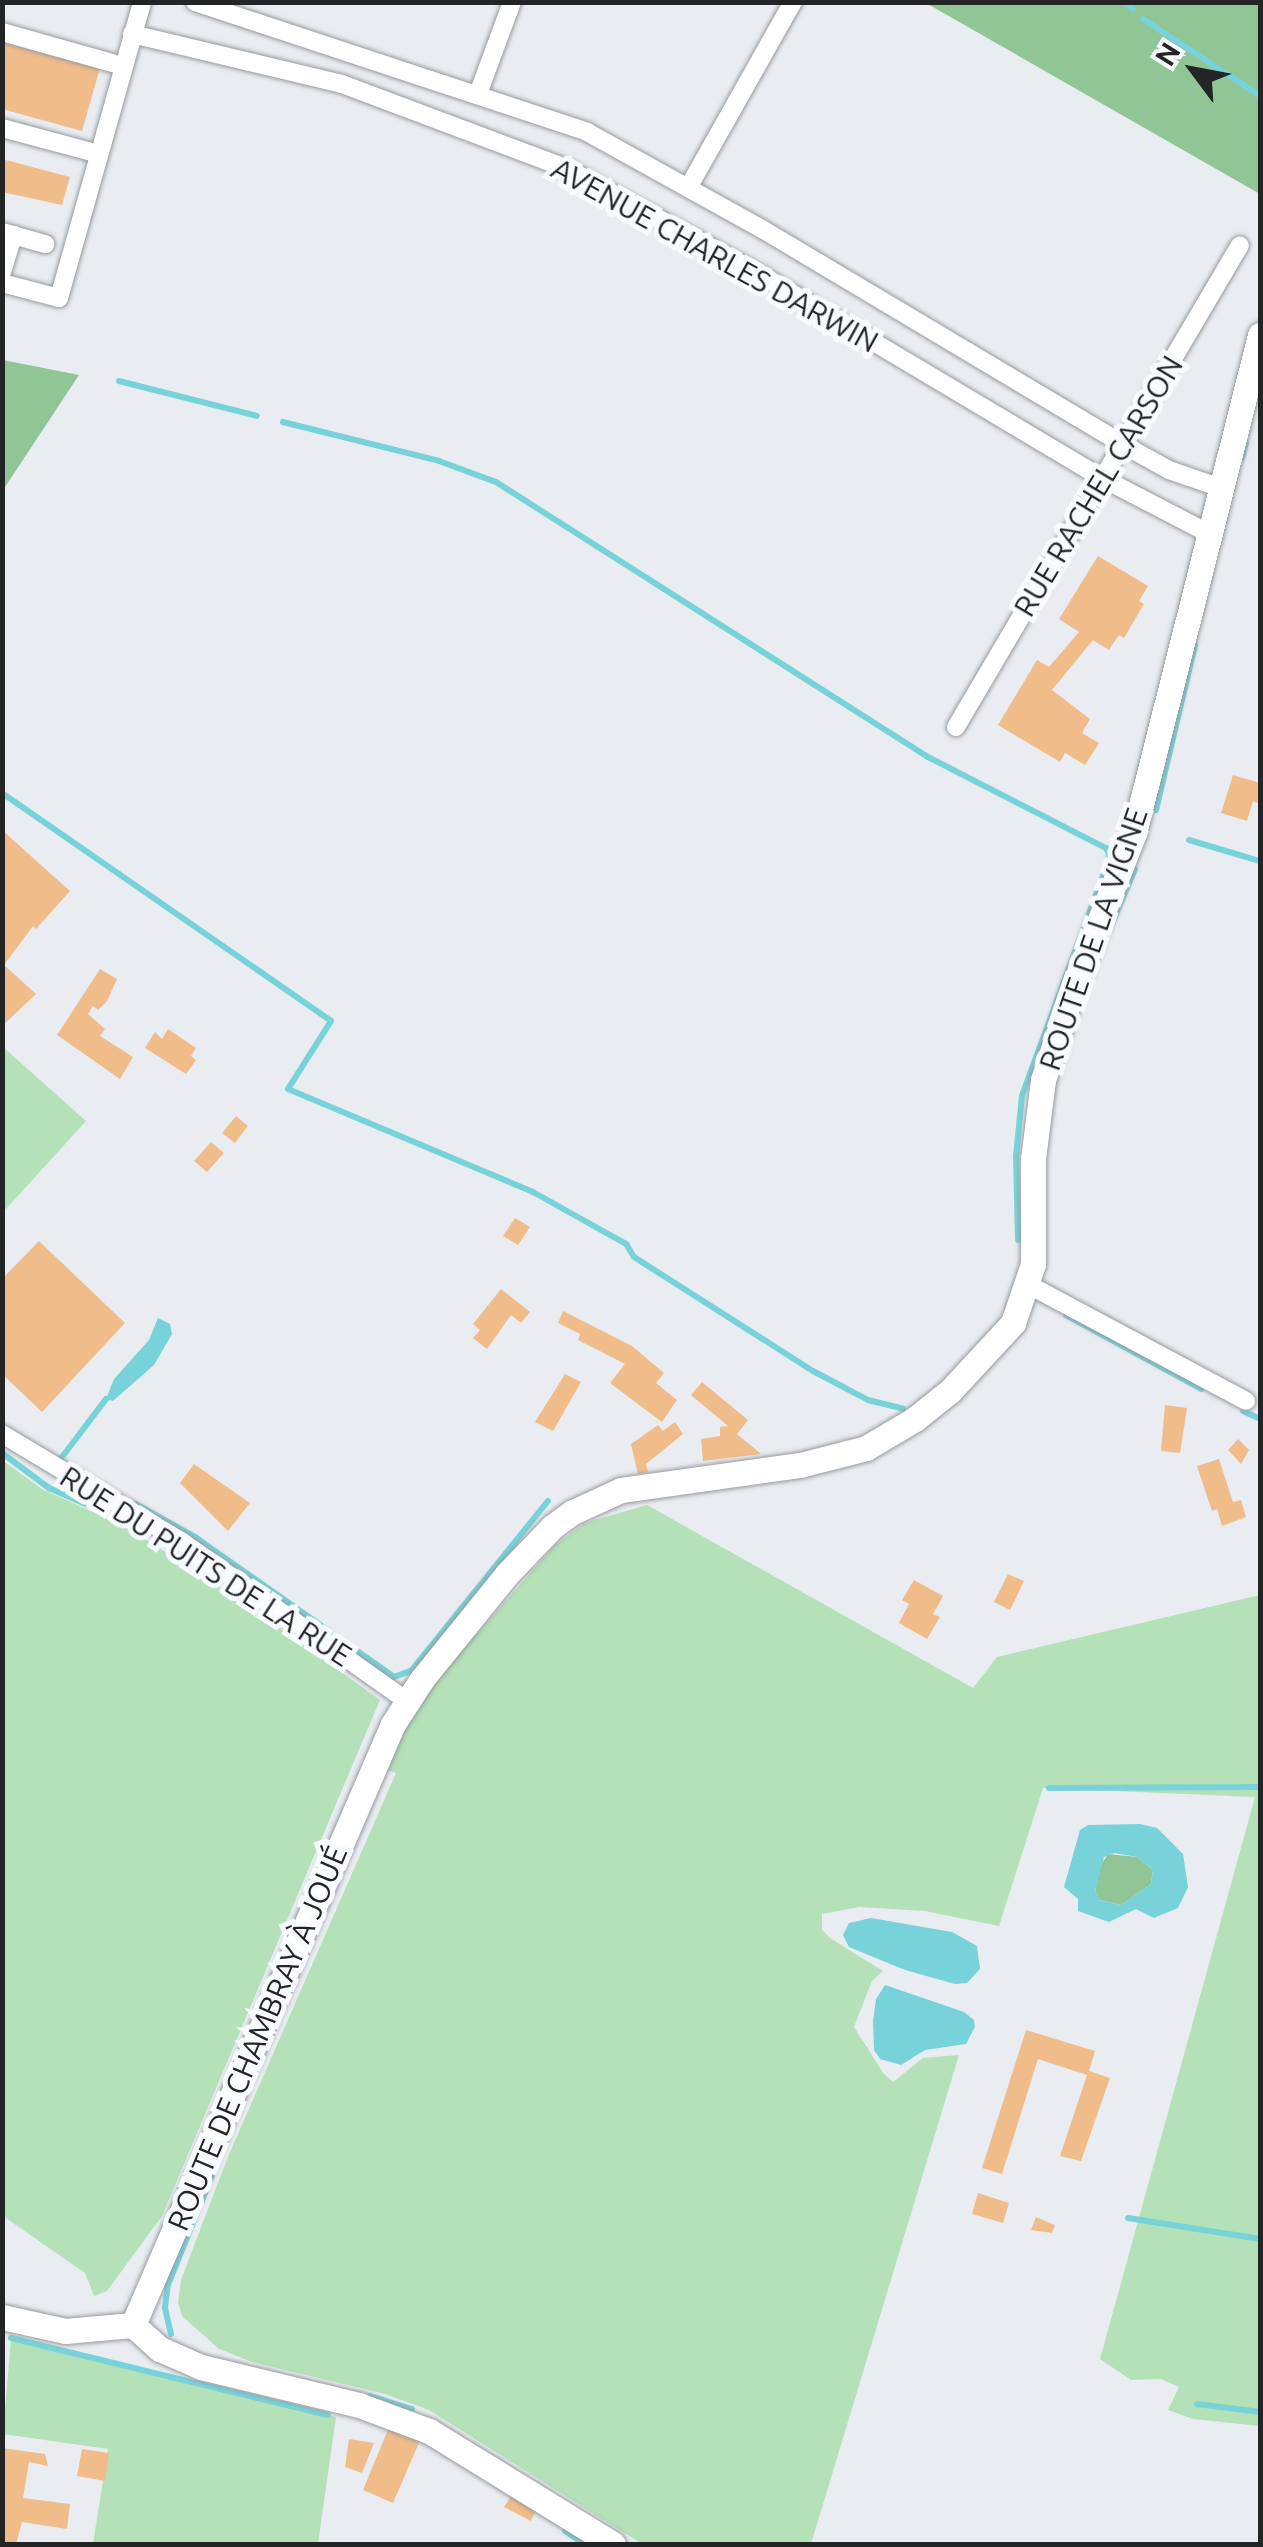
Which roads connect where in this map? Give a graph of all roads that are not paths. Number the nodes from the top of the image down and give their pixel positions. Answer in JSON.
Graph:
{"nodes":[{"id":1,"x":142,"y":2,"type":"edge"},
{"id":2,"x":195,"y":2,"type":"edge"},
{"id":3,"x":512,"y":2,"type":"edge"},
{"id":4,"x":793,"y":2,"type":"edge"},
{"id":5,"x":2,"y":32,"type":"edge"},
{"id":6,"x":132,"y":34,"type":"junction"},
{"id":7,"x":123,"y":66,"type":"junction"},
{"id":8,"x":478,"y":94,"type":"junction"},
{"id":9,"x":2,"y":128,"type":"edge"},
{"id":10,"x":99,"y":154,"type":"junction"},
{"id":11,"x":688,"y":188,"type":"junction"},
{"id":12,"x":8,"y":234,"type":"edge"},
{"id":13,"x":44,"y":244,"type":"dead end"},
{"id":14,"x":1240,"y":245,"type":"dead end"},
{"id":15,"x":2,"y":272,"type":"edge"},
{"id":16,"x":2,"y":283,"type":"edge"},
{"id":17,"x":1260,"y":334,"type":"edge"},
{"id":18,"x":1122,"y":444,"type":"junction"},
{"id":19,"x":1102,"y":478,"type":"junction"},
{"id":20,"x":1221,"y":488,"type":"junction"},
{"id":21,"x":1210,"y":534,"type":"junction"},
{"id":22,"x":956,"y":726,"type":"dead end"},
{"id":23,"x":1029,"y":1285,"type":"junction"},
{"id":24,"x":1246,"y":1401,"type":"dead end"},
{"id":25,"x":2,"y":1434,"type":"edge"},
{"id":26,"x":407,"y":1701,"type":"junction"},
{"id":27,"x":382,"y":1750,"type":"joint"},
{"id":28,"x":2,"y":2317,"type":"edge"},
{"id":29,"x":132,"y":2325,"type":"junction"},
{"id":30,"x":613,"y":2544,"type":"edge"}],
"edges":[{"from":1,"to":6,"type":"street"},
{"from":2,"to":8,"type":"street","name":"AVENUE CHARLES DARWIN"},
{"from":3,"to":8,"type":"street"},
{"from":4,"to":11,"type":"street"},
{"from":5,"to":7,"type":"street"},
{"from":6,"to":7,"type":"street"},
{"from":6,"to":19,"type":"street","name":"AVENUE CHARLES DARWIN"},
{"from":7,"to":10,"type":"street"},
{"from":8,"to":11,"type":"street","name":"AVENUE CHARLES DARWIN"},
{"from":9,"to":10,"type":"street"},
{"from":10,"to":16,"type":"street"},
{"from":11,"to":18,"type":"street","name":"AVENUE CHARLES DARWIN"},
{"from":12,"to":13,"type":"street"},
{"from":12,"to":15,"type":"street"},
{"from":14,"to":18,"type":"street","name":"RUE RACHEL CARSON"},
{"from":17,"to":20,"type":"street"},
{"from":18,"to":19,"type":"street","name":"RUE RACHEL CARSON"},
{"from":18,"to":20,"type":"street","name":"AVENUE CHARLES DARWIN"},
{"from":19,"to":21,"type":"street","name":"AVENUE CHARLES DARWIN"},
{"from":19,"to":22,"type":"street","name":"RUE RACHEL CARSON"},
{"from":20,"to":21,"type":"street"},
{"from":21,"to":23,"type":"street","name":"ROUTE DE LA VIGNE"},
{"from":23,"to":24,"type":"street"},
{"from":23,"to":26,"type":"street","name":"ROUTE DE LA VIGNE"},
{"from":25,"to":26,"type":"street","name":"RUE DU PUITS DE LA RUE"},
{"from":26,"to":27,"type":"street","name":"ROUTE DE LA VIGNE"},
{"from":27,"to":29,"type":"street","name":"ROUTE DE CHAMBRAY À JOUÉ"},
{"from":28,"to":29,"type":"street"},
{"from":29,"to":30,"type":"street"}]}
